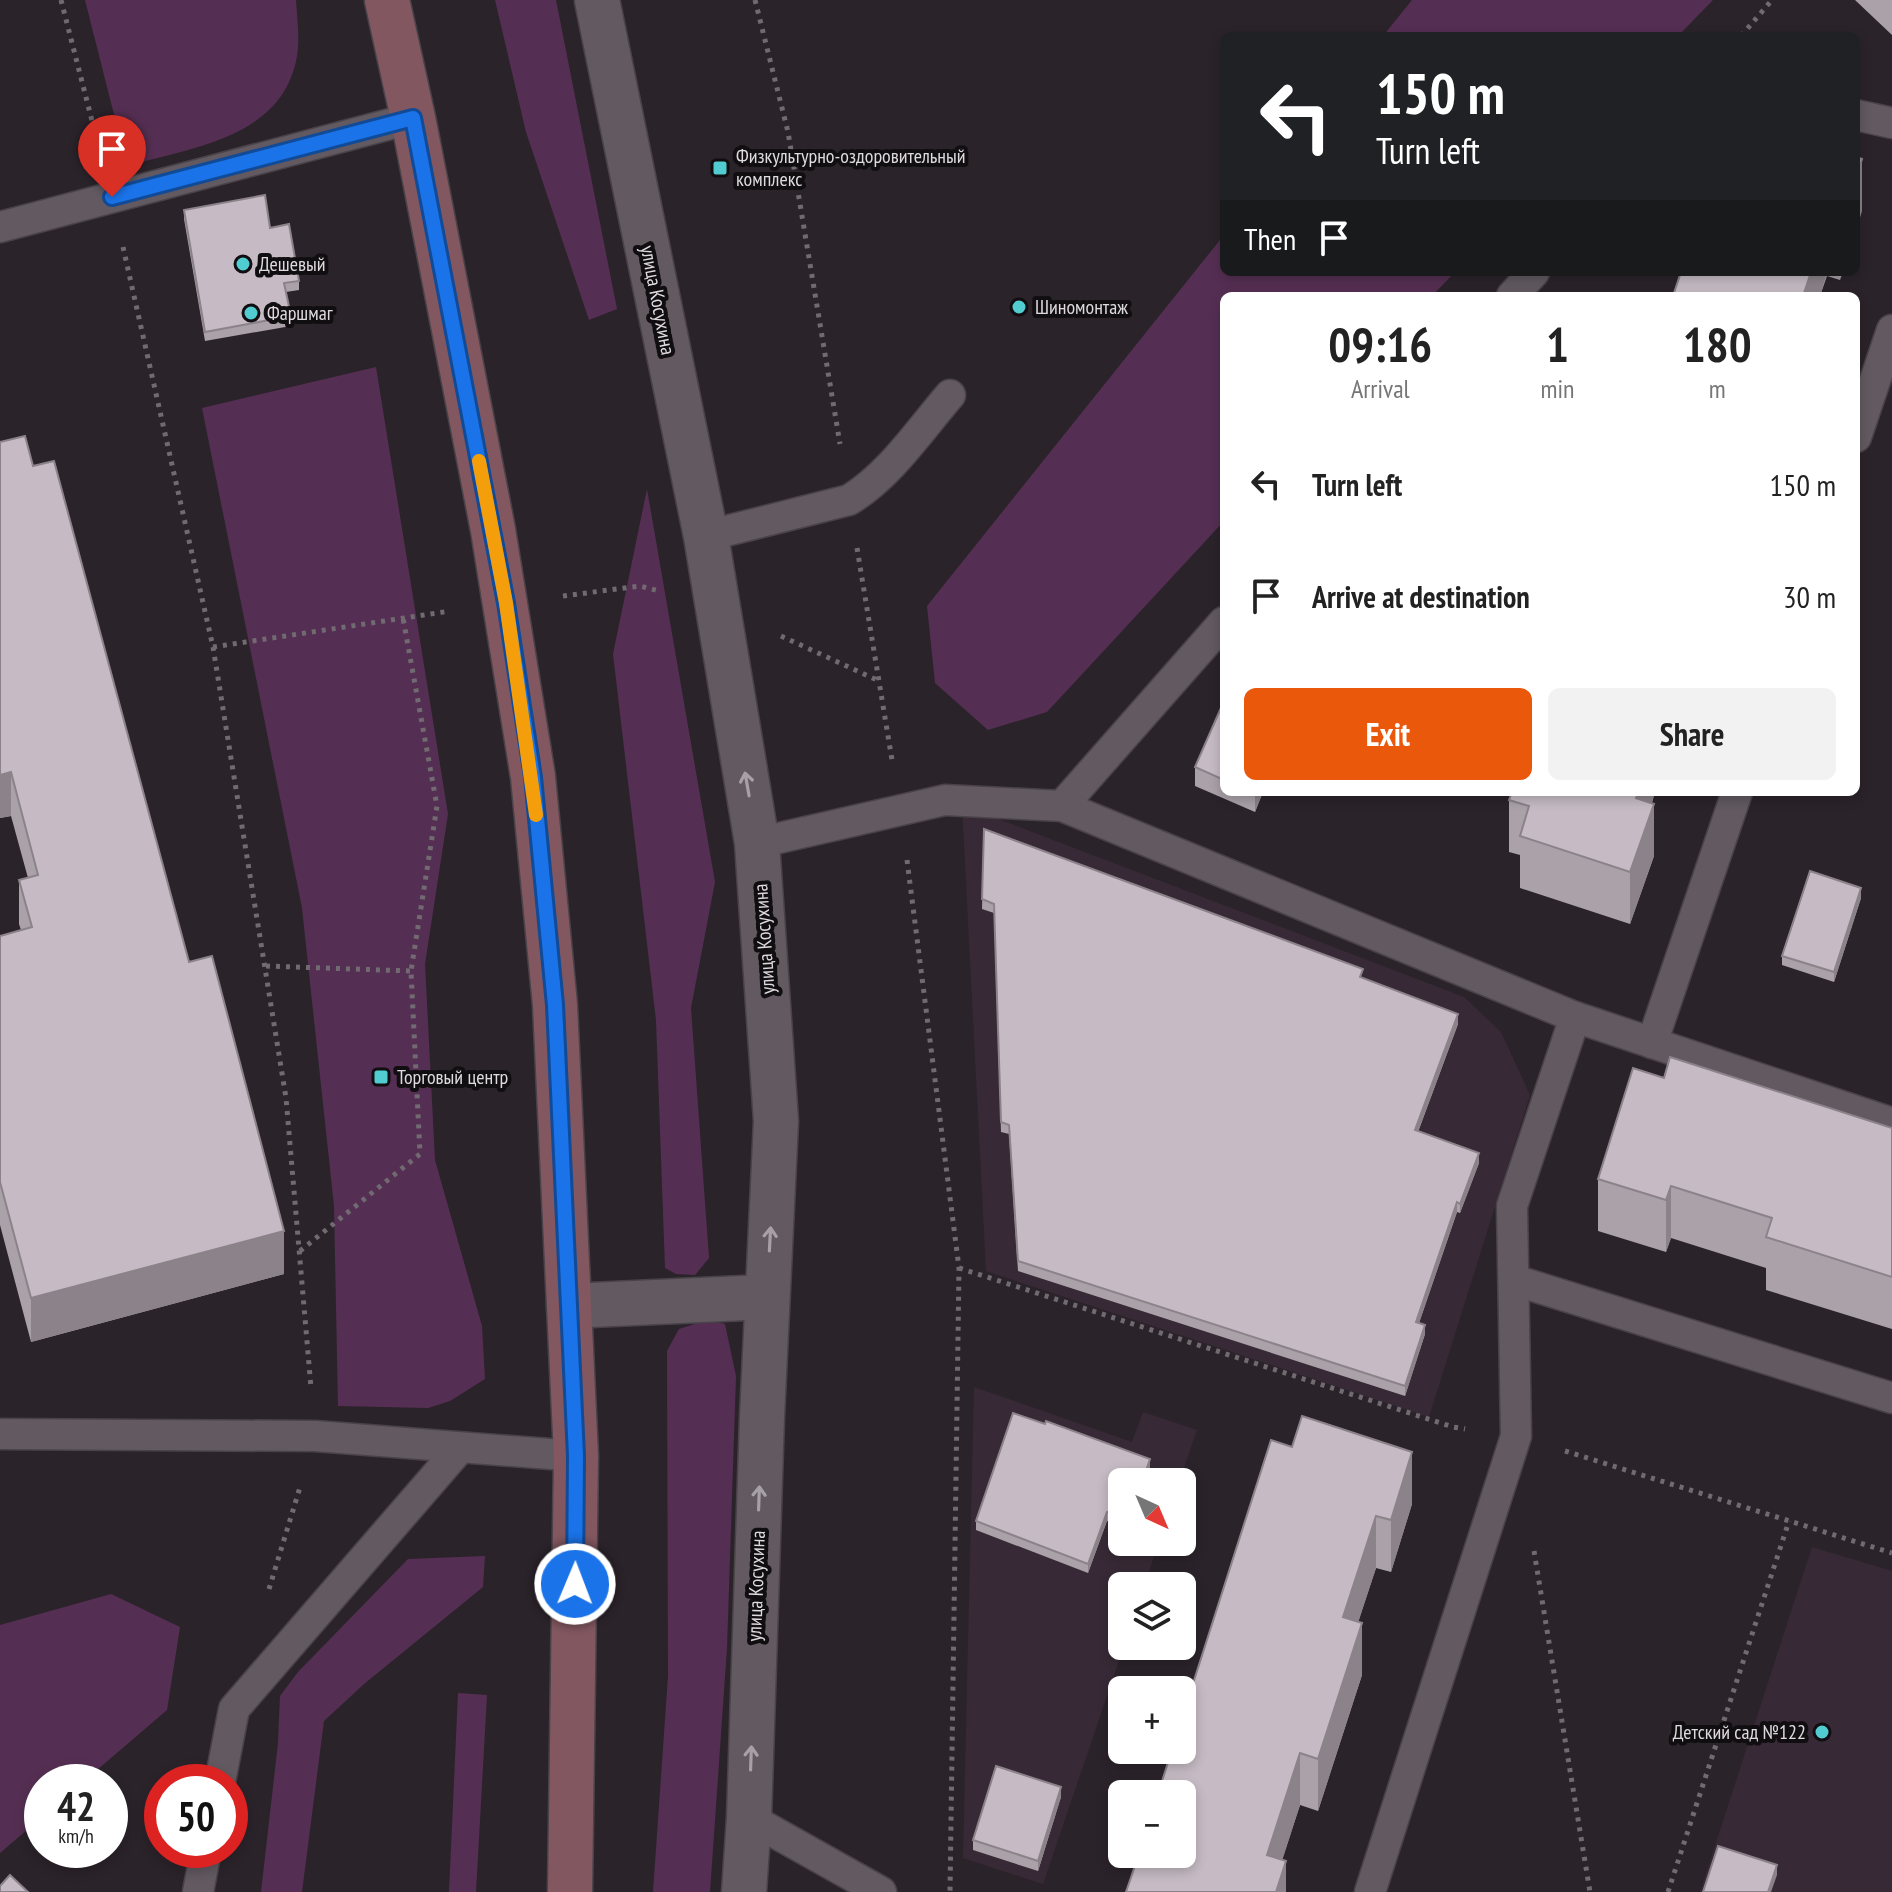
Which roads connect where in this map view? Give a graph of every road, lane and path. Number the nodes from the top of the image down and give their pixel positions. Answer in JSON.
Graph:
{"nodes":[{"id":1,"x":61,"y":0,"type":"edge"},
{"id":2,"x":387,"y":0,"type":"edge"},
{"id":3,"x":597,"y":0,"type":"edge"},
{"id":4,"x":755,"y":0,"type":"edge"},
{"id":5,"x":1772,"y":0,"type":"edge"},
{"id":6,"x":1744,"y":32,"type":"edge"},
{"id":7,"x":1860,"y":116,"type":"edge"},
{"id":8,"x":413,"y":118,"type":"junction"},
{"id":9,"x":1892,"y":123,"type":"edge"},
{"id":10,"x":112,"y":197,"type":"junction"},
{"id":11,"x":0,"y":227,"type":"edge"},
{"id":12,"x":1530,"y":276,"type":"edge"},
{"id":13,"x":1516,"y":292,"type":"edge"},
{"id":14,"x":1892,"y":330,"type":"edge"},
{"id":15,"x":950,"y":395,"type":"dead end"},
{"id":16,"x":1860,"y":425,"type":"edge"},
{"id":17,"x":849,"y":500,"type":"junction"},
{"id":18,"x":706,"y":536,"type":"junction"},
{"id":19,"x":403,"y":618,"type":"dead end"},
{"id":20,"x":1220,"y":627,"type":"edge"},
{"id":21,"x":1736,"y":796,"type":"edge"},
{"id":22,"x":1062,"y":806,"type":"junction"},
{"id":23,"x":900,"y":809,"type":"junction"},
{"id":24,"x":757,"y":843,"type":"junction"},
{"id":25,"x":266,"y":966,"type":"junction"},
{"id":26,"x":411,"y":971,"type":"junction"},
{"id":27,"x":1575,"y":1017,"type":"junction"},
{"id":28,"x":1652,"y":1043,"type":"junction"},
{"id":29,"x":1892,"y":1123,"type":"edge"},
{"id":30,"x":299,"y":1251,"type":"junction"},
{"id":31,"x":959,"y":1268,"type":"junction"},
{"id":32,"x":1514,"y":1280,"type":"junction"},
{"id":33,"x":767,"y":1297,"type":"junction"},
{"id":34,"x":569,"y":1306,"type":"junction"},
{"id":35,"x":1892,"y":1398,"type":"edge"},
{"id":36,"x":0,"y":1434,"type":"edge"},
{"id":37,"x":315,"y":1436,"type":"junction"},
{"id":38,"x":1516,"y":1436,"type":"junction"},
{"id":39,"x":459,"y":1449,"type":"junction"},
{"id":40,"x":576,"y":1456,"type":"junction"},
{"id":41,"x":1789,"y":1521,"type":"junction"},
{"id":42,"x":1534,"y":1546,"type":"dead end"},
{"id":43,"x":1892,"y":1553,"type":"edge"},
{"id":44,"x":265,"y":1603,"type":"dead end"},
{"id":45,"x":223,"y":1764,"type":"edge"},
{"id":46,"x":749,"y":1818,"type":"junction"},
{"id":47,"x":203,"y":1868,"type":"edge"},
{"id":48,"x":198,"y":1892,"type":"edge"},
{"id":49,"x":570,"y":1892,"type":"edge"},
{"id":50,"x":744,"y":1892,"type":"edge"},
{"id":51,"x":881,"y":1892,"type":"edge"},
{"id":52,"x":950,"y":1892,"type":"edge"},
{"id":53,"x":1370,"y":1892,"type":"edge"},
{"id":54,"x":1590,"y":1892,"type":"edge"},
{"id":55,"x":1668,"y":1892,"type":"edge"}],
"edges":[{"from":1,"to":10,"type":"path"},
{"from":2,"to":8,"type":"main road"},
{"from":3,"to":18,"type":"street","name":"улица Косухина"},
{"from":4,"to":17,"type":"path"},
{"from":5,"to":6,"type":"path"},
{"from":7,"to":9,"type":"lane"},
{"from":8,"to":10,"type":"lane"},
{"from":8,"to":34,"type":"main road"},
{"from":10,"to":11,"type":"lane"},
{"from":10,"to":25,"type":"path"},
{"from":12,"to":13,"type":"lane"},
{"from":14,"to":16,"type":"lane"},
{"from":15,"to":17,"type":"lane"},
{"from":17,"to":18,"type":"lane"},
{"from":17,"to":23,"type":"path"},
{"from":24,"to":18,"type":"street","name":"улица Косухина","one_way":true},
{"from":19,"to":26,"type":"path"},
{"from":20,"to":22,"type":"lane"},
{"from":21,"to":28,"type":"lane"},
{"from":22,"to":23,"type":"lane"},
{"from":22,"to":27,"type":"lane"},
{"from":23,"to":24,"type":"lane"},
{"from":23,"to":31,"type":"path"},
{"from":33,"to":24,"type":"street","name":"улица Косухина","one_way":true},
{"from":25,"to":26,"type":"path"},
{"from":25,"to":30,"type":"path"},
{"from":26,"to":30,"type":"path"},
{"from":27,"to":28,"type":"lane"},
{"from":27,"to":32,"type":"lane"},
{"from":28,"to":29,"type":"lane"},
{"from":30,"to":37,"type":"path"},
{"from":31,"to":38,"type":"path"},
{"from":31,"to":52,"type":"path"},
{"from":32,"to":35,"type":"lane"},
{"from":32,"to":38,"type":"lane"},
{"from":33,"to":34,"type":"street"},
{"from":46,"to":33,"type":"street","name":"улица Косухина","one_way":true},
{"from":34,"to":40,"type":"main road"},
{"from":36,"to":37,"type":"lane"},
{"from":37,"to":39,"type":"lane"},
{"from":37,"to":44,"type":"path"},
{"from":38,"to":41,"type":"path"},
{"from":38,"to":53,"type":"lane"},
{"from":39,"to":40,"type":"lane"},
{"from":39,"to":45,"type":"lane"},
{"from":40,"to":49,"type":"main road"},
{"from":41,"to":43,"type":"path"},
{"from":41,"to":55,"type":"path"},
{"from":42,"to":54,"type":"path"},
{"from":46,"to":50,"type":"street","name":"улица Косухина"},
{"from":46,"to":51,"type":"lane"},
{"from":47,"to":48,"type":"lane"}]}
